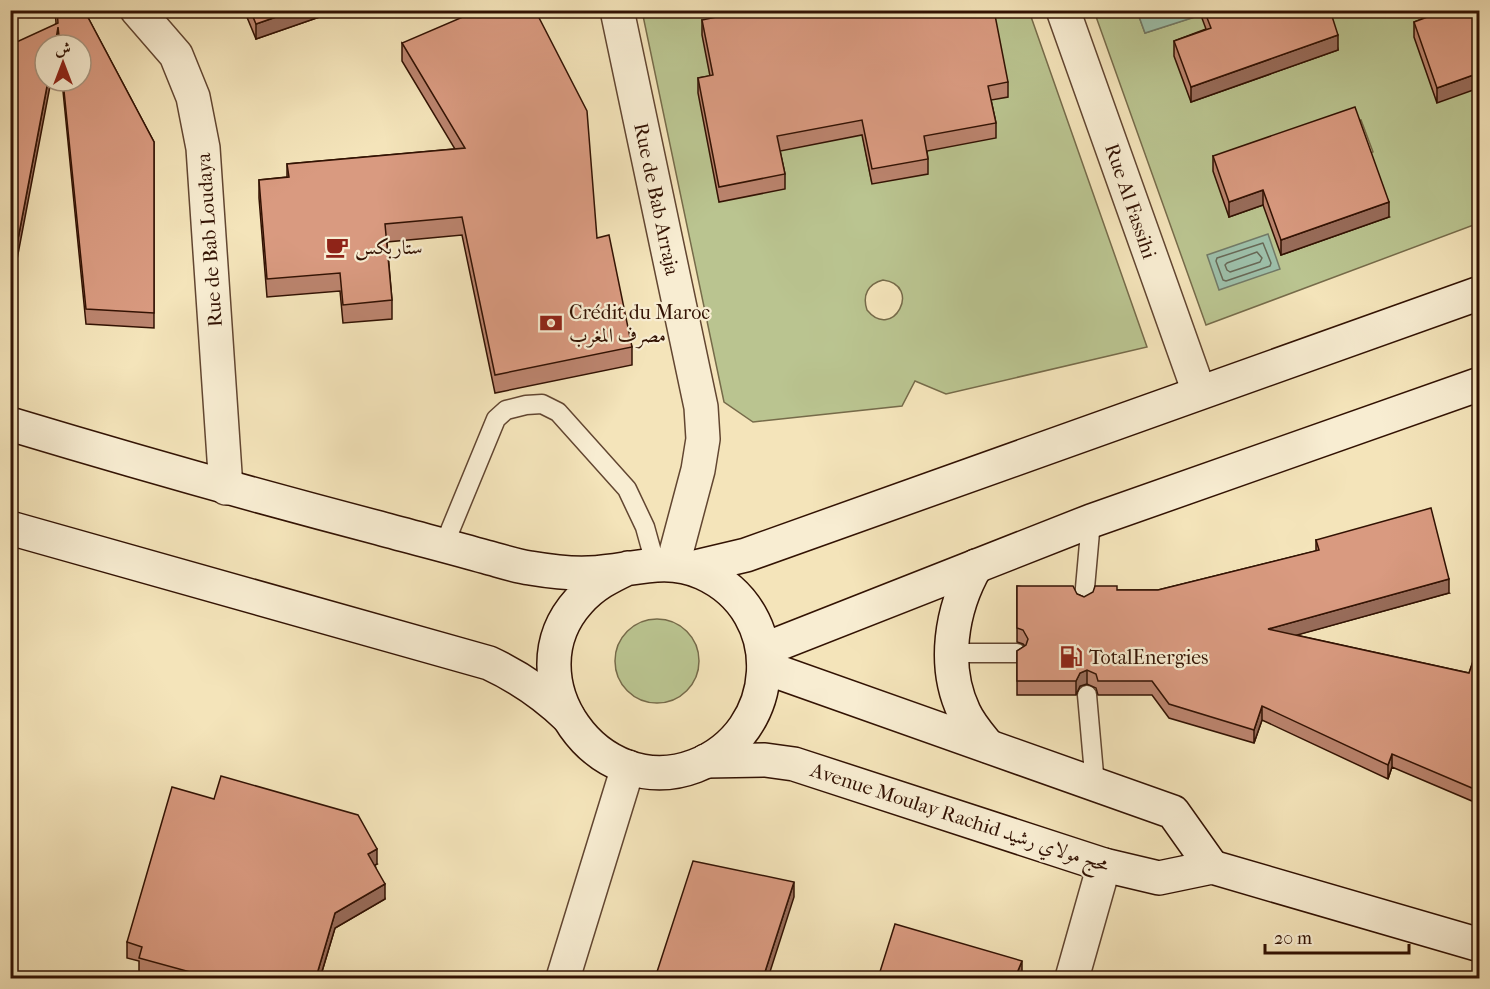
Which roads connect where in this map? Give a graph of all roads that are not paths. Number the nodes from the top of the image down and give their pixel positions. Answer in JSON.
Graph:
{"nodes":[{"id":1,"x":137,"y":10,"type":"edge"},
{"id":2,"x":617,"y":10,"type":"edge"},
{"id":3,"x":1064,"y":10,"type":"edge"},
{"id":4,"x":1479,"y":293,"type":"edge"},
{"id":5,"x":1479,"y":384,"type":"edge"},
{"id":6,"x":1198,"y":392,"type":"junction"},
{"id":7,"x":10,"y":424,"type":"edge"},
{"id":8,"x":226,"y":488,"type":"junction"},
{"id":9,"x":1091,"y":521,"type":"junction"},
{"id":10,"x":10,"y":528,"type":"edge"},
{"id":11,"x":444,"y":545,"type":"junction"},
{"id":12,"x":662,"y":566,"type":"junction"},
{"id":13,"x":976,"y":566,"type":"junction"},
{"id":14,"x":1084,"y":599,"type":"edge"},
{"id":15,"x":952,"y":652,"type":"junction"},
{"id":16,"x":1017,"y":652,"type":"edge"},
{"id":17,"x":763,"y":658,"type":"junction"},
{"id":18,"x":1087,"y":695,"type":"dead end"},
{"id":19,"x":568,"y":717,"type":"junction"},
{"id":20,"x":988,"y":746,"type":"junction"},
{"id":21,"x":706,"y":761,"type":"junction"},
{"id":22,"x":627,"y":767,"type":"junction"},
{"id":23,"x":1095,"y":784,"type":"junction"},
{"id":24,"x":1104,"y":865,"type":"junction"},
{"id":25,"x":1212,"y":867,"type":"junction"},
{"id":26,"x":1479,"y":945,"type":"edge"},
{"id":27,"x":563,"y":978,"type":"edge"},
{"id":28,"x":1072,"y":978,"type":"edge"}],
"edges":[{"from":1,"to":8,"type":"main road","name":"Rue de Bab Loudaya"},
{"from":2,"to":12,"type":"main road","name":"Rue de Bab Arraja"},
{"from":3,"to":6,"type":"main road","name":"Rue Al Fassihi"},
{"from":4,"to":6,"type":"main road"},
{"from":5,"to":9,"type":"main road"},
{"from":6,"to":12,"type":"main road"},
{"from":7,"to":8,"type":"main road"},
{"from":8,"to":11,"type":"main road"},
{"from":9,"to":13,"type":"main road"},
{"from":9,"to":14,"type":"lane"},
{"from":10,"to":19,"type":"main road"},
{"from":11,"to":12,"type":"main road"},
{"from":11,"to":12,"type":"lane"},
{"from":12,"to":17,"type":"main road"},
{"from":12,"to":19,"type":"main road"},
{"from":13,"to":15,"type":"main road"},
{"from":13,"to":17,"type":"main road"},
{"from":15,"to":16,"type":"lane"},
{"from":15,"to":20,"type":"main road"},
{"from":17,"to":20,"type":"main road"},
{"from":17,"to":21,"type":"main road"},
{"from":18,"to":23,"type":"lane"},
{"from":19,"to":22,"type":"main road"},
{"from":20,"to":23,"type":"main road"},
{"from":21,"to":22,"type":"main road"},
{"from":21,"to":24,"type":"main road","name":"Avenue Moulay Rachid محج مولاي رشيد"},
{"from":22,"to":27,"type":"main road"},
{"from":23,"to":25,"type":"main road"},
{"from":24,"to":25,"type":"main road","name":"Avenue Moulay Rachid محج مولاي رشيد"},
{"from":24,"to":28,"type":"main road"},
{"from":25,"to":26,"type":"main road","name":"Avenue Moulay Rachid محج مولاي رشيد"}]}
